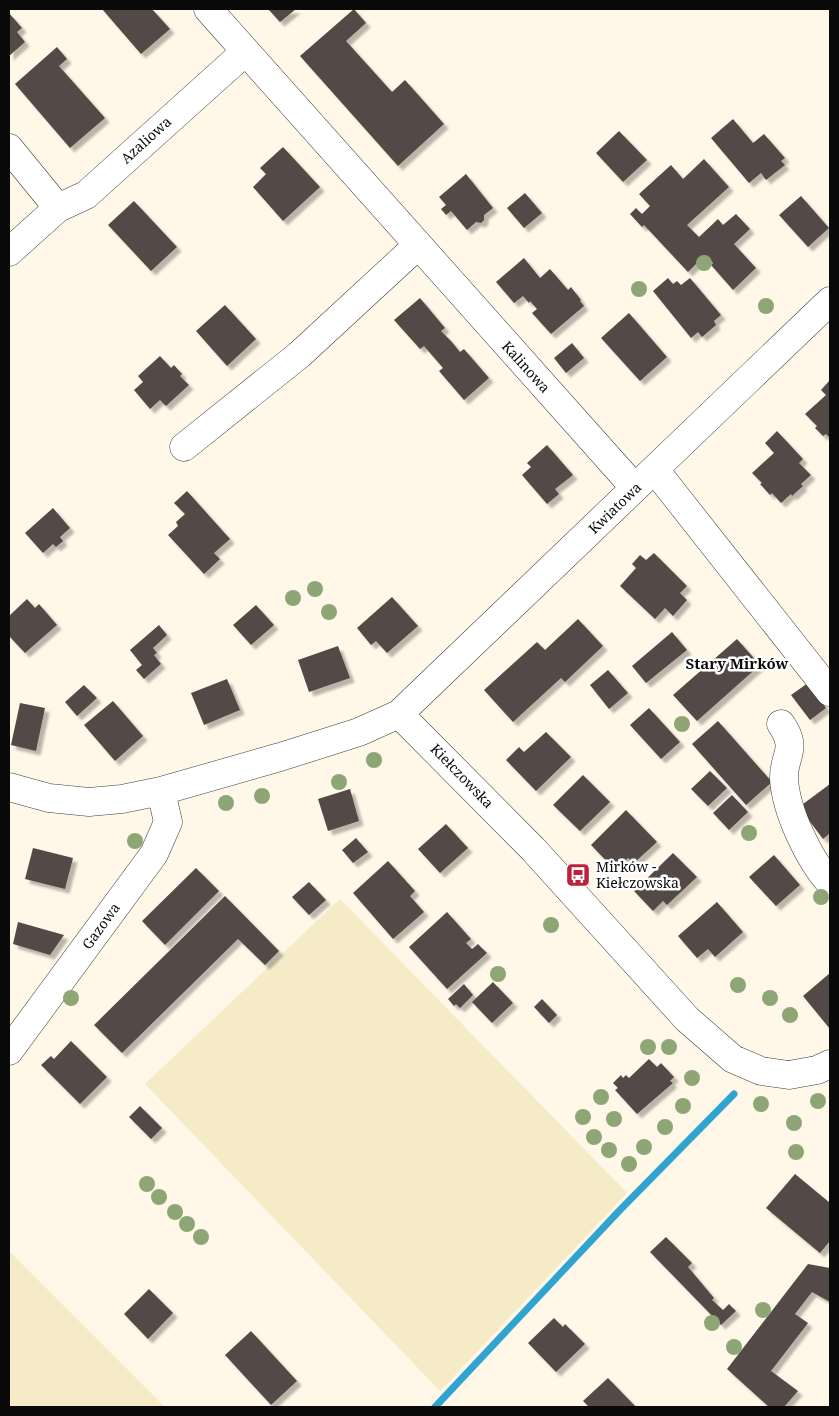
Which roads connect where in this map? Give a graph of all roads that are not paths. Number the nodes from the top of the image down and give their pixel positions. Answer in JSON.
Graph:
{"nodes":[{"id":1,"x":208,"y":9,"type":"edge"},
{"id":2,"x":245,"y":52,"type":"junction"},
{"id":3,"x":9,"y":148,"type":"edge"},
{"id":4,"x":58,"y":208,"type":"junction"},
{"id":5,"x":417,"y":246,"type":"junction"},
{"id":6,"x":9,"y":252,"type":"edge"},
{"id":7,"x":830,"y":301,"type":"edge"},
{"id":8,"x":184,"y":447,"type":"dead end"},
{"id":9,"x":655,"y":470,"type":"junction"},
{"id":10,"x":635,"y":488,"type":"junction"},
{"id":11,"x":830,"y":692,"type":"edge"},
{"id":12,"x":399,"y":714,"type":"junction"},
{"id":13,"x":780,"y":724,"type":"dead end"},
{"id":14,"x":9,"y":787,"type":"edge"},
{"id":15,"x":161,"y":791,"type":"junction"},
{"id":16,"x":830,"y":883,"type":"edge"},
{"id":17,"x":9,"y":1051,"type":"edge"},
{"id":18,"x":830,"y":1064,"type":"edge"}],
"edges":[{"from":1,"to":2,"type":"street"},
{"from":2,"to":4,"type":"street","name":"Azaliowa"},
{"from":2,"to":5,"type":"street","name":"Kalinowa"},
{"from":3,"to":4,"type":"street"},
{"from":4,"to":6,"type":"street","name":"Azaliowa"},
{"from":5,"to":8,"type":"street"},
{"from":5,"to":10,"type":"street","name":"Kalinowa"},
{"from":7,"to":9,"type":"street","name":"Kwiatowa"},
{"from":9,"to":10,"type":"street","name":"Kwiatowa"},
{"from":9,"to":11,"type":"street"},
{"from":10,"to":12,"type":"street","name":"Kwiatowa"},
{"from":12,"to":15,"type":"street"},
{"from":12,"to":18,"type":"street","name":"Kiełczowska"},
{"from":13,"to":16,"type":"street"},
{"from":14,"to":15,"type":"street"},
{"from":15,"to":17,"type":"street","name":"Gazowa"}]}
